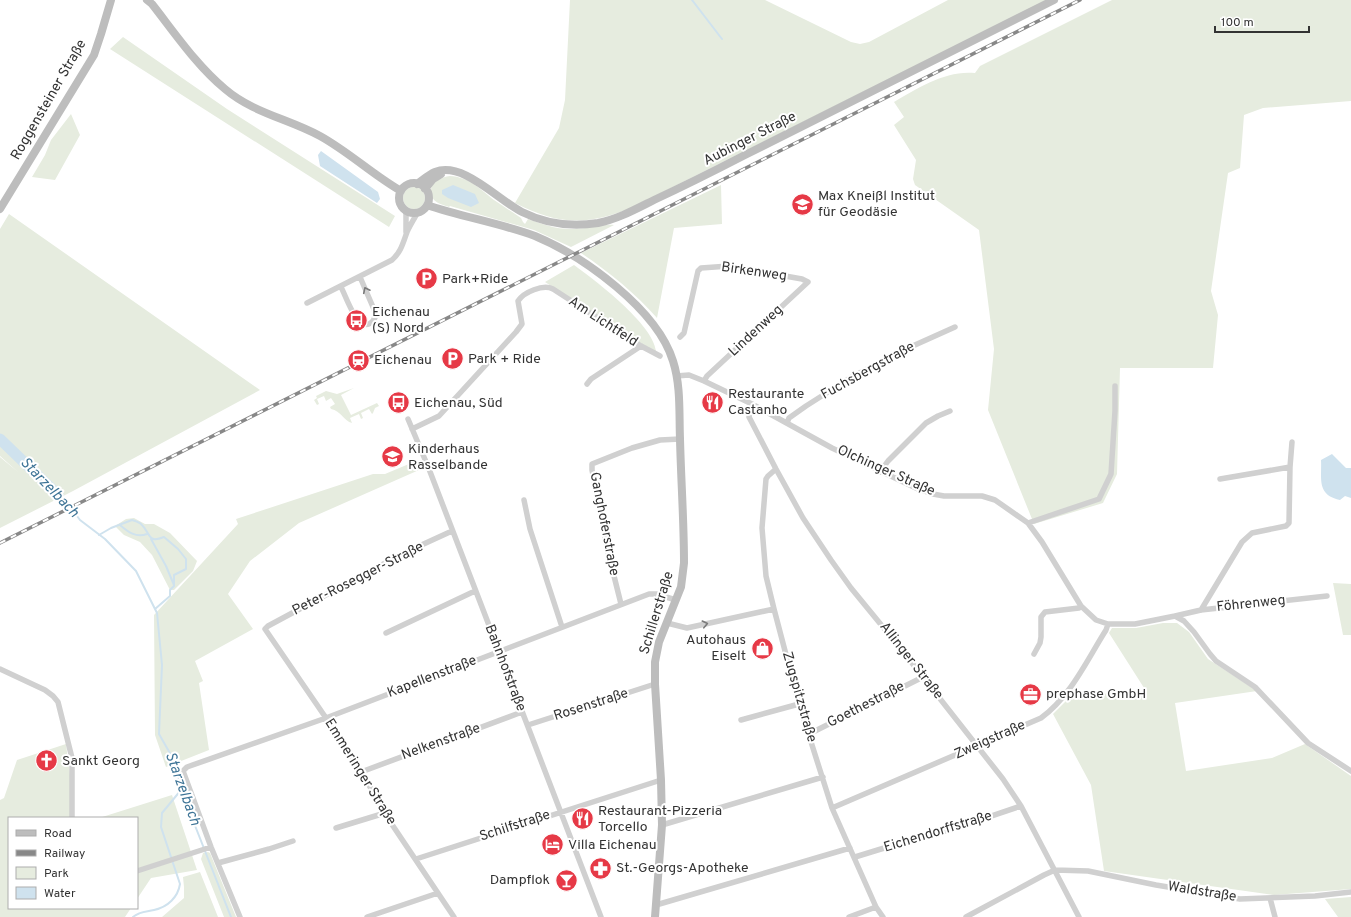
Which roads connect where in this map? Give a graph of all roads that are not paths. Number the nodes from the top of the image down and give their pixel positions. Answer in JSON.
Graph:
{"nodes":[{"id":1,"x":111,"y":0,"type":"edge"},
{"id":2,"x":147,"y":0,"type":"edge"},
{"id":3,"x":1054,"y":0,"type":"edge"},
{"id":4,"x":451,"y":171,"type":"junction"},
{"id":5,"x":417,"y":184,"type":"junction"},
{"id":6,"x":425,"y":189,"type":"junction"},
{"id":7,"x":401,"y":191,"type":"junction"},
{"id":8,"x":427,"y":205,"type":"junction"},
{"id":9,"x":0,"y":209,"type":"edge"},
{"id":10,"x":406,"y":210,"type":"junction"},
{"id":11,"x":418,"y":212,"type":"junction"},
{"id":12,"x":406,"y":234,"type":"junction"},
{"id":13,"x":360,"y":277,"type":"junction"},
{"id":14,"x":808,"y":282,"type":"joint"},
{"id":15,"x":341,"y":287,"type":"junction"},
{"id":16,"x":307,"y":303,"type":"dead end"},
{"id":17,"x":955,"y":327,"type":"dead end"},
{"id":18,"x":680,"y":337,"type":"dead end"},
{"id":19,"x":641,"y":346,"type":"junction"},
{"id":20,"x":660,"y":356,"type":"dead end"},
{"id":21,"x":676,"y":376,"type":"junction"},
{"id":22,"x":704,"y":381,"type":"junction"},
{"id":23,"x":587,"y":384,"type":"dead end"},
{"id":24,"x":1115,"y":386,"type":"dead end"},
{"id":25,"x":752,"y":404,"type":"junction"},
{"id":26,"x":950,"y":411,"type":"dead end"},
{"id":27,"x":408,"y":419,"type":"dead end"},
{"id":28,"x":787,"y":423,"type":"junction"},
{"id":29,"x":412,"y":429,"type":"junction"},
{"id":30,"x":680,"y":439,"type":"junction"},
{"id":31,"x":1292,"y":442,"type":"dead end"},
{"id":32,"x":1290,"y":467,"type":"junction"},
{"id":33,"x":776,"y":469,"type":"junction"},
{"id":34,"x":880,"y":472,"type":"junction"},
{"id":35,"x":1220,"y":479,"type":"dead end"},
{"id":36,"x":524,"y":500,"type":"dead end"},
{"id":37,"x":1028,"y":523,"type":"junction"},
{"id":38,"x":452,"y":531,"type":"junction"},
{"id":39,"x":475,"y":591,"type":"junction"},
{"id":40,"x":1327,"y":596,"type":"dead end"},
{"id":41,"x":676,"y":600,"type":"junction"},
{"id":42,"x":621,"y":604,"type":"junction"},
{"id":43,"x":1081,"y":606,"type":"junction"},
{"id":44,"x":774,"y":609,"type":"junction"},
{"id":45,"x":1201,"y":610,"type":"junction"},
{"id":46,"x":1175,"y":616,"type":"junction"},
{"id":47,"x":667,"y":623,"type":"junction"},
{"id":48,"x":1108,"y":624,"type":"junction"},
{"id":49,"x":562,"y":627,"type":"junction"},
{"id":50,"x":265,"y":629,"type":"joint"},
{"id":51,"x":386,"y":633,"type":"dead end"},
{"id":52,"x":498,"y":652,"type":"junction"},
{"id":53,"x":1034,"y":654,"type":"dead end"},
{"id":54,"x":0,"y":669,"type":"edge"},
{"id":55,"x":922,"y":677,"type":"junction"},
{"id":56,"x":655,"y":684,"type":"junction"},
{"id":57,"x":800,"y":704,"type":"junction"},
{"id":58,"x":522,"y":712,"type":"junction"},
{"id":59,"x":326,"y":718,"type":"junction"},
{"id":60,"x":741,"y":720,"type":"dead end"},
{"id":61,"x":528,"y":726,"type":"junction"},
{"id":62,"x":809,"y":734,"type":"junction"},
{"id":63,"x":977,"y":746,"type":"junction"},
{"id":64,"x":1351,"y":771,"type":"edge"},
{"id":65,"x":361,"y":772,"type":"junction"},
{"id":66,"x":823,"y":777,"type":"junction"},
{"id":67,"x":661,"y":780,"type":"junction"},
{"id":68,"x":1021,"y":806,"type":"junction"},
{"id":69,"x":832,"y":808,"type":"junction"},
{"id":70,"x":561,"y":812,"type":"junction"},
{"id":71,"x":385,"y":813,"type":"junction"},
{"id":72,"x":72,"y":817,"type":"edge"},
{"id":73,"x":662,"y":826,"type":"junction"},
{"id":74,"x":336,"y":828,"type":"dead end"},
{"id":75,"x":293,"y":841,"type":"dead end"},
{"id":76,"x":210,"y":848,"type":"junction"},
{"id":77,"x":850,"y":848,"type":"junction"},
{"id":78,"x":855,"y":858,"type":"junction"},
{"id":79,"x":416,"y":859,"type":"junction"},
{"id":80,"x":218,"y":863,"type":"junction"},
{"id":81,"x":1055,"y":870,"type":"junction"},
{"id":82,"x":138,"y":871,"type":"edge"},
{"id":83,"x":1351,"y":892,"type":"edge"},
{"id":84,"x":438,"y":893,"type":"junction"},
{"id":85,"x":1270,"y":898,"type":"junction"},
{"id":86,"x":656,"y":905,"type":"junction"},
{"id":87,"x":876,"y":907,"type":"junction"},
{"id":88,"x":240,"y":917,"type":"edge"},
{"id":89,"x":367,"y":917,"type":"edge"},
{"id":90,"x":454,"y":917,"type":"edge"},
{"id":91,"x":601,"y":917,"type":"edge"},
{"id":92,"x":655,"y":917,"type":"edge"},
{"id":93,"x":849,"y":917,"type":"edge"},
{"id":94,"x":883,"y":917,"type":"edge"},
{"id":95,"x":966,"y":917,"type":"edge"},
{"id":96,"x":1079,"y":917,"type":"edge"},
{"id":97,"x":1275,"y":917,"type":"edge"}],
"edges":[{"from":1,"to":9,"type":"main road","name":"Roggensteiner Straße"},
{"from":2,"to":7,"type":"main road"},
{"from":3,"to":4,"type":"main road","name":"Aubinger Straße"},
{"from":4,"to":5,"type":"main road","name":"Aubinger Straße"},
{"from":4,"to":6,"type":"main road"},
{"from":5,"to":6,"type":"main road"},
{"from":5,"to":7,"type":"main road"},
{"from":6,"to":8,"type":"main road"},
{"from":7,"to":10,"type":"main road"},
{"from":8,"to":11,"type":"main road"},
{"from":8,"to":21,"type":"main road","name":"Schillerstraße"},
{"from":10,"to":11,"type":"main road"},
{"from":10,"to":12,"type":"street"},
{"from":11,"to":12,"type":"street"},
{"from":12,"to":13,"type":"street"},
{"from":13,"to":15,"type":"street"},
{"from":15,"to":13,"type":"street","one_way":true},
{"from":14,"to":18,"type":"street","name":"Birkenweg"},
{"from":14,"to":22,"type":"street","name":"Lindenweg"},
{"from":15,"to":16,"type":"street"},
{"from":17,"to":28,"type":"street","name":"Fuchsbergstraße"},
{"from":19,"to":20,"type":"street","name":"Am Lichtfeld"},
{"from":19,"to":23,"type":"street"},
{"from":19,"to":29,"type":"street","name":"Am Lichtfeld"},
{"from":21,"to":22,"type":"street","name":"Olchinger Straße"},
{"from":21,"to":30,"type":"main road","name":"Schillerstraße"},
{"from":22,"to":25,"type":"street","name":"Olchinger Straße"},
{"from":24,"to":37,"type":"street"},
{"from":25,"to":28,"type":"street","name":"Olchinger Straße"},
{"from":25,"to":33,"type":"street","name":"Allinger Straße"},
{"from":26,"to":34,"type":"street"},
{"from":27,"to":29,"type":"street","name":"Bahnhofstraße"},
{"from":28,"to":34,"type":"street","name":"Olchinger Straße"},
{"from":29,"to":38,"type":"street","name":"Bahnhofstraße"},
{"from":30,"to":41,"type":"main road","name":"Schillerstraße"},
{"from":30,"to":42,"type":"street","name":"Ganghoferstraße"},
{"from":31,"to":32,"type":"street"},
{"from":32,"to":35,"type":"street"},
{"from":32,"to":45,"type":"street"},
{"from":33,"to":44,"type":"street","name":"Zugspitzstraße"},
{"from":33,"to":55,"type":"street","name":"Allinger Straße"},
{"from":34,"to":37,"type":"street","name":"Olchinger Straße"},
{"from":36,"to":49,"type":"street"},
{"from":37,"to":43,"type":"street","name":"Olchinger Straße"},
{"from":38,"to":39,"type":"street","name":"Bahnhofstraße"},
{"from":38,"to":50,"type":"street","name":"Peter-Rosegger-Straße"},
{"from":39,"to":51,"type":"street"},
{"from":39,"to":52,"type":"street","name":"Bahnhofstraße"},
{"from":40,"to":45,"type":"street","name":"Föhrenweg"},
{"from":41,"to":42,"type":"street","name":"Kapellenstraße"},
{"from":41,"to":47,"type":"main road","name":"Schillerstraße"},
{"from":42,"to":49,"type":"street","name":"Kapellenstraße"},
{"from":43,"to":48,"type":"street","name":"Olchinger Straße"},
{"from":43,"to":53,"type":"street"},
{"from":47,"to":44,"type":"street","one_way":true},
{"from":44,"to":57,"type":"street","name":"Zugspitzstraße"},
{"from":45,"to":46,"type":"street","name":"Föhrenweg"},
{"from":46,"to":48,"type":"street","name":"Olchinger Straße"},
{"from":46,"to":64,"type":"street"},
{"from":47,"to":56,"type":"main road","name":"Schillerstraße"},
{"from":48,"to":63,"type":"street","name":"Zweigstraße"},
{"from":49,"to":52,"type":"street","name":"Kapellenstraße"},
{"from":50,"to":59,"type":"street","name":"Emmeringer Straße"},
{"from":52,"to":58,"type":"street","name":"Bahnhofstraße"},
{"from":52,"to":59,"type":"street","name":"Kapellenstraße"},
{"from":54,"to":72,"type":"street"},
{"from":55,"to":62,"type":"street","name":"Goethestraße"},
{"from":55,"to":63,"type":"street","name":"Allinger Straße"},
{"from":56,"to":61,"type":"street","name":"Rosenstraße"},
{"from":56,"to":67,"type":"main road","name":"Schillerstraße"},
{"from":57,"to":60,"type":"street"},
{"from":57,"to":62,"type":"street","name":"Zugspitzstraße"},
{"from":58,"to":61,"type":"street","name":"Bahnhofstraße"},
{"from":58,"to":65,"type":"street","name":"Nelkenstraße"},
{"from":59,"to":65,"type":"street","name":"Emmeringer Straße"},
{"from":59,"to":76,"type":"street","name":"Kapellenstraße"},
{"from":61,"to":70,"type":"street","name":"Bahnhofstraße"},
{"from":62,"to":66,"type":"street","name":"Zugspitzstraße"},
{"from":63,"to":68,"type":"street","name":"Allinger Straße"},
{"from":63,"to":69,"type":"street","name":"Zweigstraße"},
{"from":65,"to":71,"type":"street","name":"Emmeringer Straße"},
{"from":66,"to":69,"type":"street","name":"Zugspitzstraße"},
{"from":66,"to":73,"type":"street"},
{"from":67,"to":70,"type":"street","name":"Schilfstraße"},
{"from":67,"to":73,"type":"main road","name":"Schillerstraße"},
{"from":68,"to":78,"type":"street","name":"Eichendorffstraße"},
{"from":68,"to":81,"type":"street","name":"Allinger Straße"},
{"from":69,"to":77,"type":"street","name":"Zugspitzstraße"},
{"from":70,"to":79,"type":"street","name":"Schilfstraße"},
{"from":70,"to":91,"type":"street","name":"Bahnhofstraße"},
{"from":71,"to":74,"type":"street"},
{"from":71,"to":79,"type":"street","name":"Emmeringer Straße"},
{"from":73,"to":86,"type":"main road","name":"Schillerstraße"},
{"from":75,"to":80,"type":"street"},
{"from":76,"to":80,"type":"street"},
{"from":76,"to":82,"type":"street"},
{"from":77,"to":78,"type":"street","name":"Zugspitzstraße"},
{"from":77,"to":86,"type":"street"},
{"from":78,"to":87,"type":"street","name":"Zugspitzstraße"},
{"from":79,"to":84,"type":"street","name":"Emmeringer Straße"},
{"from":80,"to":88,"type":"street"},
{"from":81,"to":85,"type":"street","name":"Waldstraße"},
{"from":81,"to":95,"type":"street"},
{"from":81,"to":96,"type":"street","name":"Allinger Straße"},
{"from":83,"to":85,"type":"street","name":"Waldstraße"},
{"from":84,"to":89,"type":"street"},
{"from":84,"to":90,"type":"street","name":"Emmeringer Straße"},
{"from":85,"to":97,"type":"street"},
{"from":86,"to":92,"type":"main road","name":"Schillerstraße"},
{"from":87,"to":93,"type":"street"},
{"from":87,"to":94,"type":"street","name":"Zugspitzstraße"}]}
